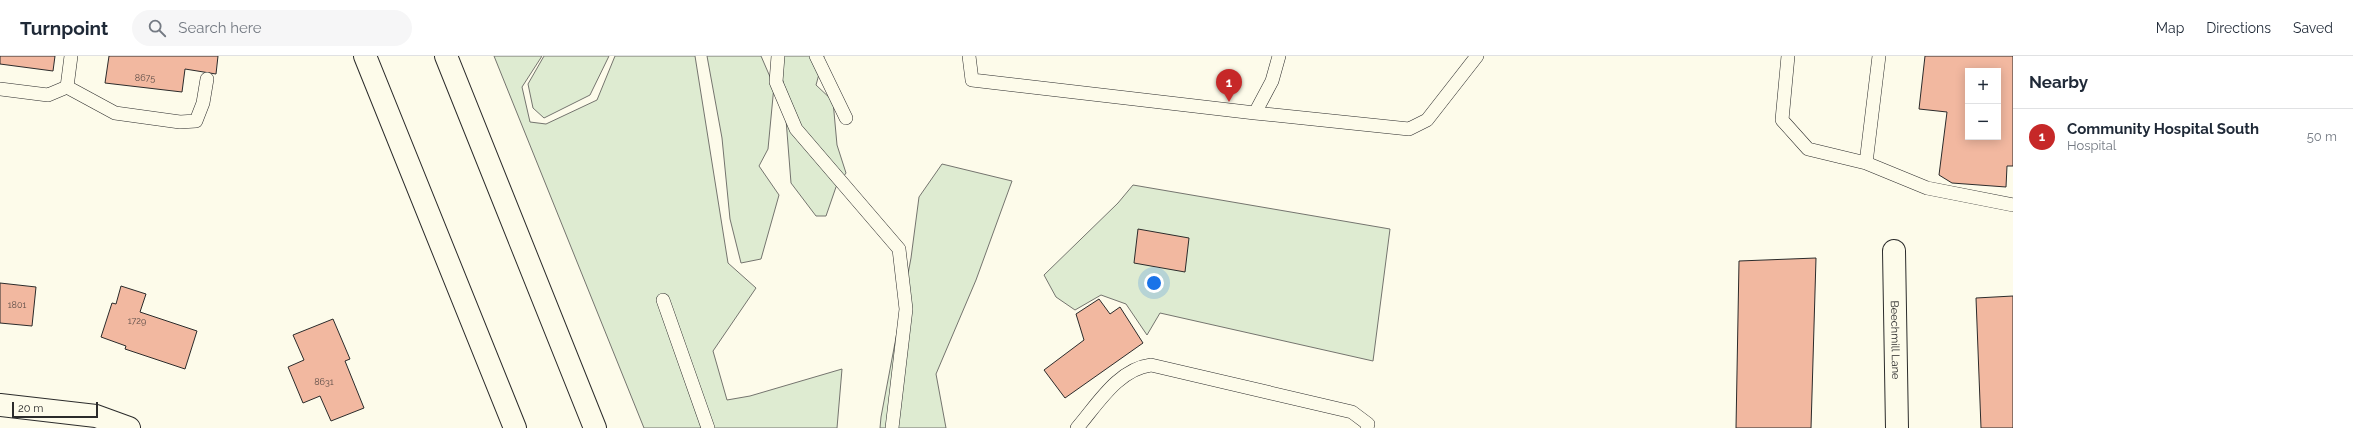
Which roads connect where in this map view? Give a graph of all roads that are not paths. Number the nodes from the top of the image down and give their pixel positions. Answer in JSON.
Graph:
{"nodes":[{"id":1,"x":71,"y":56,"type":"edge"},
{"id":2,"x":366,"y":56,"type":"edge"},
{"id":3,"x":446,"y":56,"type":"edge"},
{"id":4,"x":778,"y":56,"type":"edge"},
{"id":5,"x":816,"y":56,"type":"edge"},
{"id":6,"x":969,"y":56,"type":"edge"},
{"id":7,"x":1279,"y":56,"type":"edge"},
{"id":8,"x":1477,"y":56,"type":"edge"},
{"id":9,"x":1788,"y":56,"type":"edge"},
{"id":10,"x":1879,"y":56,"type":"edge"},
{"id":11,"x":207,"y":79,"type":"dead end"},
{"id":12,"x":67,"y":87,"type":"junction"},
{"id":13,"x":0,"y":90,"type":"edge"},
{"id":14,"x":1255,"y":113,"type":"junction"},
{"id":15,"x":846,"y":118,"type":"dead end"},
{"id":16,"x":1866,"y":163,"type":"junction"},
{"id":17,"x":2013,"y":205,"type":"edge"},
{"id":18,"x":1894,"y":251,"type":"dead end"},
{"id":19,"x":663,"y":300,"type":"dead end"},
{"id":20,"x":0,"y":405,"type":"edge"},
{"id":21,"x":129,"y":428,"type":"edge"},
{"id":22,"x":515,"y":428,"type":"edge"},
{"id":23,"x":595,"y":428,"type":"edge"},
{"id":24,"x":708,"y":428,"type":"edge"},
{"id":25,"x":892,"y":428,"type":"edge"},
{"id":26,"x":1077,"y":428,"type":"edge"},
{"id":27,"x":1367,"y":428,"type":"edge"},
{"id":28,"x":1897,"y":428,"type":"edge"}],
"edges":[{"from":1,"to":12,"type":"lane"},
{"from":2,"to":22,"type":"main road"},
{"from":3,"to":23,"type":"main road"},
{"from":4,"to":25,"type":"lane"},
{"from":5,"to":15,"type":"lane"},
{"from":6,"to":14,"type":"lane"},
{"from":7,"to":14,"type":"lane"},
{"from":8,"to":14,"type":"lane"},
{"from":9,"to":16,"type":"lane"},
{"from":10,"to":16,"type":"lane"},
{"from":11,"to":12,"type":"lane"},
{"from":12,"to":13,"type":"lane"},
{"from":16,"to":17,"type":"lane"},
{"from":18,"to":28,"type":"main road","name":"Beechmill Lane"},
{"from":19,"to":24,"type":"lane"},
{"from":20,"to":21,"type":"main road"},
{"from":26,"to":27,"type":"lane"}]}
